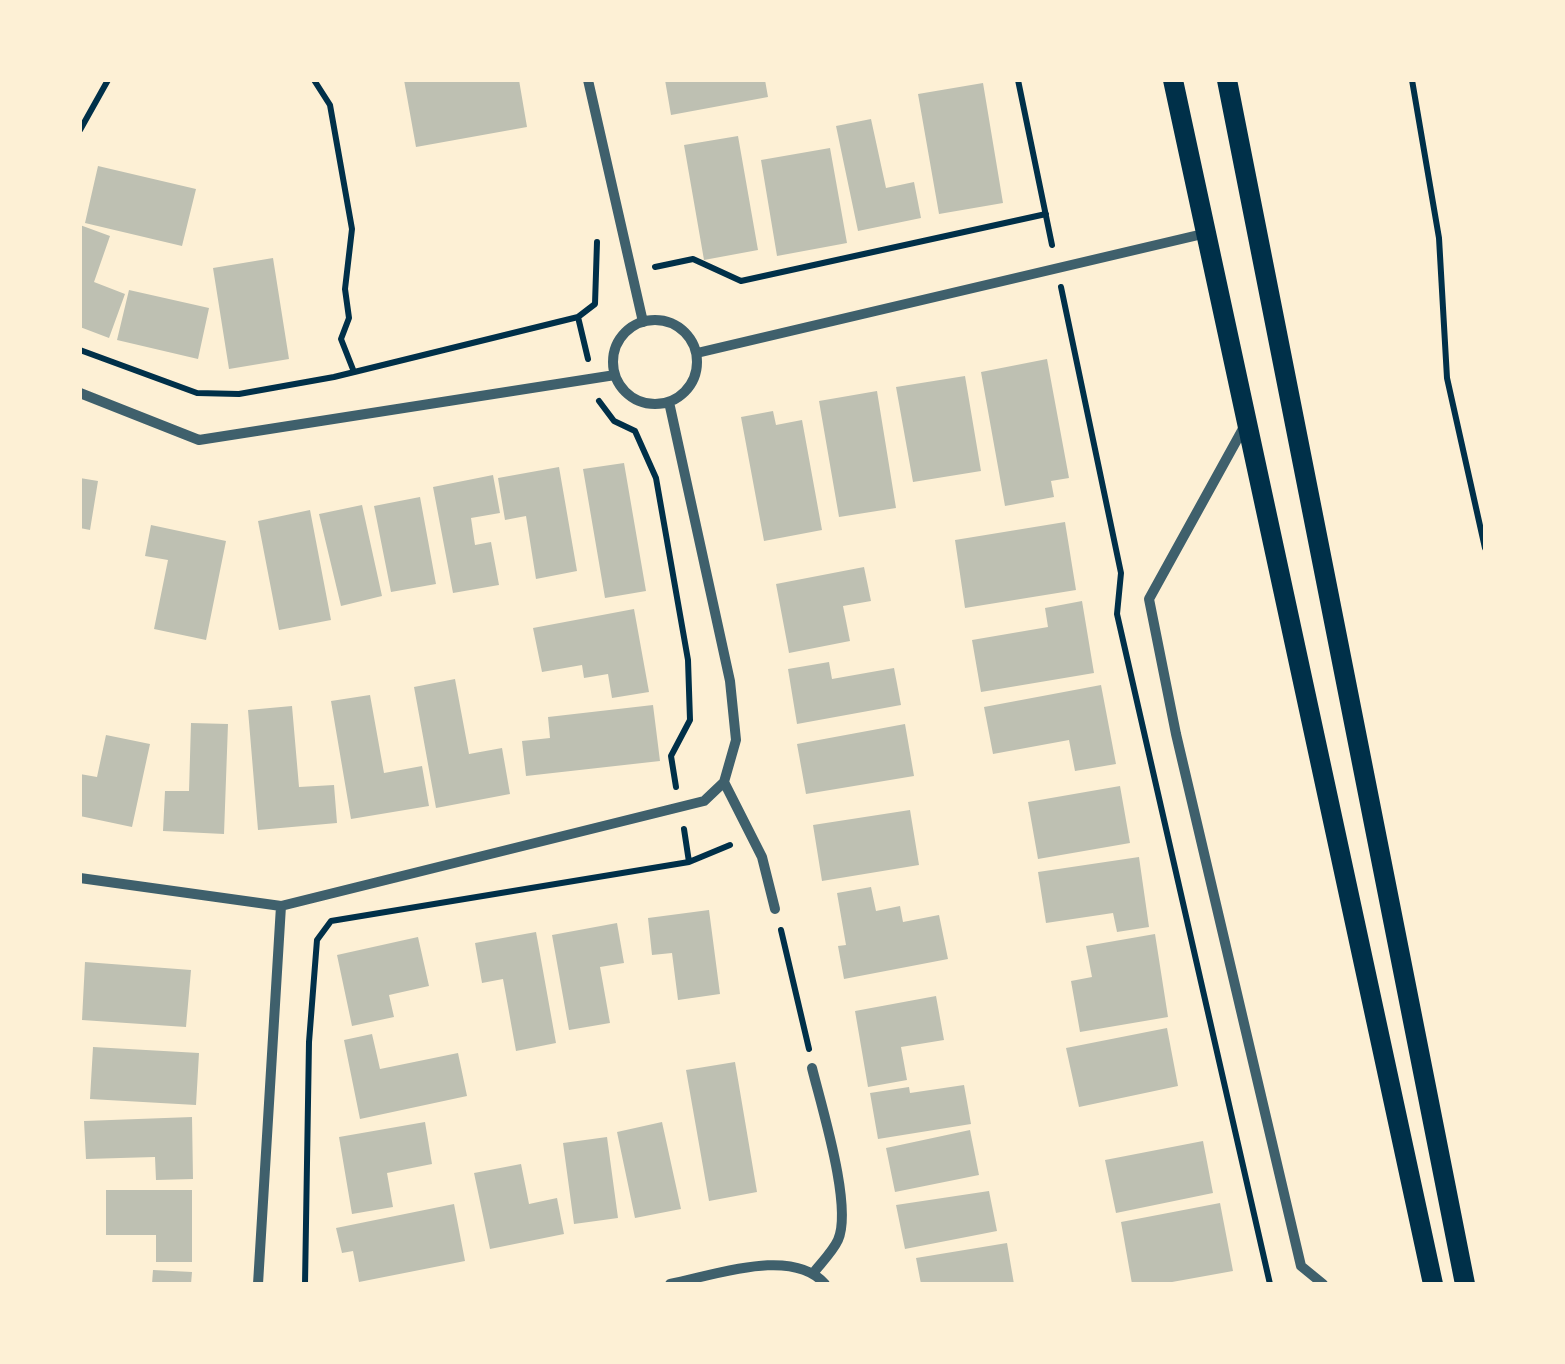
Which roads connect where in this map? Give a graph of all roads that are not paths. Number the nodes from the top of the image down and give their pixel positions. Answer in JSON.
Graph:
{"nodes":[{"id":1,"x":588,"y":80,"type":"edge"},
{"id":2,"x":1173,"y":80,"type":"edge"},
{"id":3,"x":1228,"y":80,"type":"edge"},
{"id":4,"x":1206,"y":233,"type":"junction"},
{"id":5,"x":643,"y":322,"type":"junction"},
{"id":6,"x":696,"y":354,"type":"junction"},
{"id":7,"x":615,"y":376,"type":"junction"},
{"id":8,"x":80,"y":393,"type":"edge"},
{"id":9,"x":669,"y":402,"type":"junction"},
{"id":10,"x":1244,"y":426,"type":"junction"},
{"id":11,"x":724,"y":782,"type":"junction"},
{"id":12,"x":80,"y":878,"type":"edge"},
{"id":13,"x":281,"y":906,"type":"junction"},
{"id":14,"x":775,"y":909,"type":"road end"},
{"id":15,"x":812,"y":1068,"type":"road end"},
{"id":16,"x":814,"y":1272,"type":"junction"},
{"id":17,"x":258,"y":1284,"type":"edge"},
{"id":18,"x":670,"y":1284,"type":"edge"},
{"id":19,"x":825,"y":1284,"type":"edge"},
{"id":20,"x":1323,"y":1284,"type":"edge"},
{"id":21,"x":1433,"y":1284,"type":"edge"},
{"id":22,"x":1465,"y":1284,"type":"edge"}],
"edges":[{"from":1,"to":5,"type":"street"},
{"from":2,"to":4,"type":"main road"},
{"from":3,"to":22,"type":"main road"},
{"from":4,"to":6,"type":"street"},
{"from":4,"to":10,"type":"main road"},
{"from":5,"to":6,"type":"street"},
{"from":5,"to":7,"type":"street"},
{"from":6,"to":9,"type":"street"},
{"from":7,"to":8,"type":"street"},
{"from":7,"to":9,"type":"street"},
{"from":9,"to":11,"type":"street"},
{"from":10,"to":20,"type":"street"},
{"from":10,"to":21,"type":"main road"},
{"from":11,"to":13,"type":"street"},
{"from":11,"to":14,"type":"street"},
{"from":12,"to":13,"type":"street"},
{"from":13,"to":17,"type":"street"},
{"from":15,"to":16,"type":"street"},
{"from":16,"to":18,"type":"street"},
{"from":16,"to":19,"type":"street"}]}
